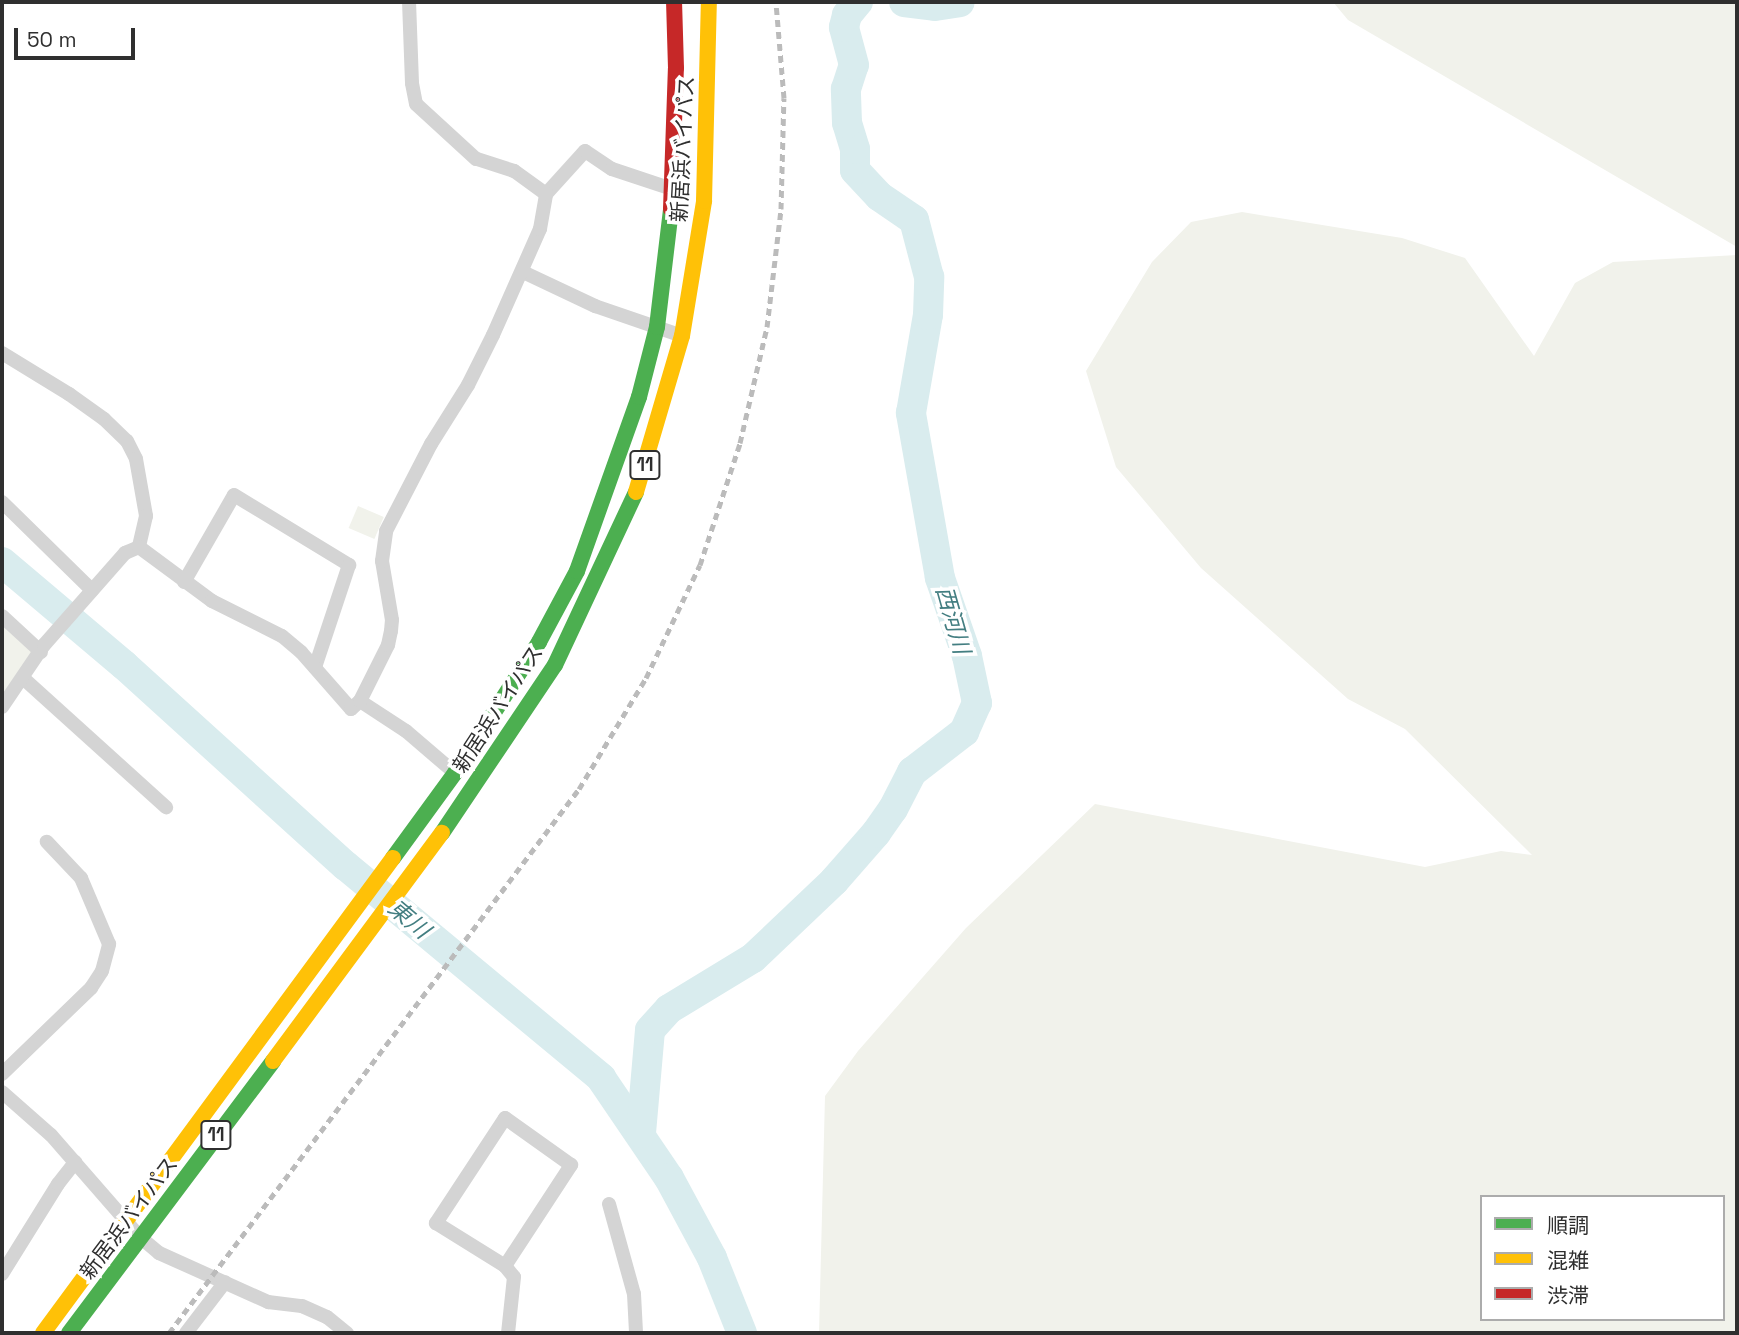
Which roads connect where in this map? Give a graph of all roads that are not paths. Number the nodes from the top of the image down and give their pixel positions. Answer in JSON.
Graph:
{"nodes":[{"id":1,"x":410,"y":2,"type":"edge"},
{"id":2,"x":674,"y":2,"type":"edge"},
{"id":3,"x":709,"y":2,"type":"edge"},
{"id":4,"x":672,"y":189,"type":"junction"},
{"id":5,"x":546,"y":194,"type":"junction"},
{"id":6,"x":523,"y":272,"type":"junction"},
{"id":7,"x":657,"y":327,"type":"junction"},
{"id":8,"x":682,"y":336,"type":"junction"},
{"id":9,"x":2,"y":353,"type":"edge"},
{"id":10,"x":2,"y":502,"type":"edge"},
{"id":11,"x":139,"y":547,"type":"junction"},
{"id":12,"x":184,"y":582,"type":"junction"},
{"id":13,"x":89,"y":594,"type":"junction"},
{"id":14,"x":2,"y":616,"type":"edge"},
{"id":15,"x":42,"y":649,"type":"junction"},
{"id":16,"x":315,"y":667,"type":"junction"},
{"id":17,"x":23,"y":678,"type":"junction"},
{"id":18,"x":360,"y":701,"type":"junction"},
{"id":19,"x":2,"y":707,"type":"edge"},
{"id":20,"x":455,"y":773,"type":"junction"},
{"id":21,"x":166,"y":807,"type":"dead end"},
{"id":22,"x":47,"y":842,"type":"dead end"},
{"id":23,"x":2,"y":1074,"type":"edge"},
{"id":24,"x":2,"y":1092,"type":"edge"},
{"id":25,"x":75,"y":1162,"type":"junction"},
{"id":26,"x":609,"y":1204,"type":"dead end"},
{"id":27,"x":126,"y":1220,"type":"junction"},
{"id":28,"x":141,"y":1237,"type":"junction"},
{"id":29,"x":505,"y":1266,"type":"junction"},
{"id":30,"x":2,"y":1274,"type":"edge"},
{"id":31,"x":225,"y":1282,"type":"junction"},
{"id":32,"x":43,"y":1333,"type":"edge"},
{"id":33,"x":69,"y":1333,"type":"edge"},
{"id":34,"x":186,"y":1333,"type":"edge"},
{"id":35,"x":347,"y":1333,"type":"edge"},
{"id":36,"x":508,"y":1333,"type":"edge"},
{"id":37,"x":636,"y":1333,"type":"edge"}],
"edges":[{"from":1,"to":5,"type":"street"},
{"from":2,"to":4,"type":"main road"},
{"from":3,"to":8,"type":"main road","name":"新居浜バイパス","number":"11"},
{"from":4,"to":5,"type":"street"},
{"from":4,"to":7,"type":"main road"},
{"from":5,"to":6,"type":"street"},
{"from":6,"to":7,"type":"street"},
{"from":6,"to":18,"type":"street"},
{"from":7,"to":8,"type":"street"},
{"from":7,"to":20,"type":"main road"},
{"from":8,"to":28,"type":"main road","name":"新居浜バイパス","number":"11"},
{"from":9,"to":11,"type":"street"},
{"from":10,"to":13,"type":"street"},
{"from":11,"to":12,"type":"street"},
{"from":11,"to":13,"type":"street"},
{"from":12,"to":16,"type":"street"},
{"from":12,"to":16,"type":"street"},
{"from":13,"to":15,"type":"street"},
{"from":14,"to":15,"type":"street"},
{"from":15,"to":17,"type":"street"},
{"from":16,"to":18,"type":"street"},
{"from":17,"to":19,"type":"street"},
{"from":17,"to":21,"type":"street"},
{"from":18,"to":20,"type":"street"},
{"from":20,"to":27,"type":"main road"},
{"from":22,"to":23,"type":"street"},
{"from":24,"to":25,"type":"street"},
{"from":25,"to":27,"type":"street"},
{"from":25,"to":30,"type":"street"},
{"from":26,"to":37,"type":"street"},
{"from":27,"to":28,"type":"street"},
{"from":27,"to":32,"type":"main road"},
{"from":28,"to":31,"type":"street"},
{"from":28,"to":33,"type":"main road","name":"新居浜バイパス","number":"11"},
{"from":29,"to":29,"type":"street"},
{"from":29,"to":36,"type":"street"},
{"from":31,"to":34,"type":"street"},
{"from":31,"to":35,"type":"street"}]}
